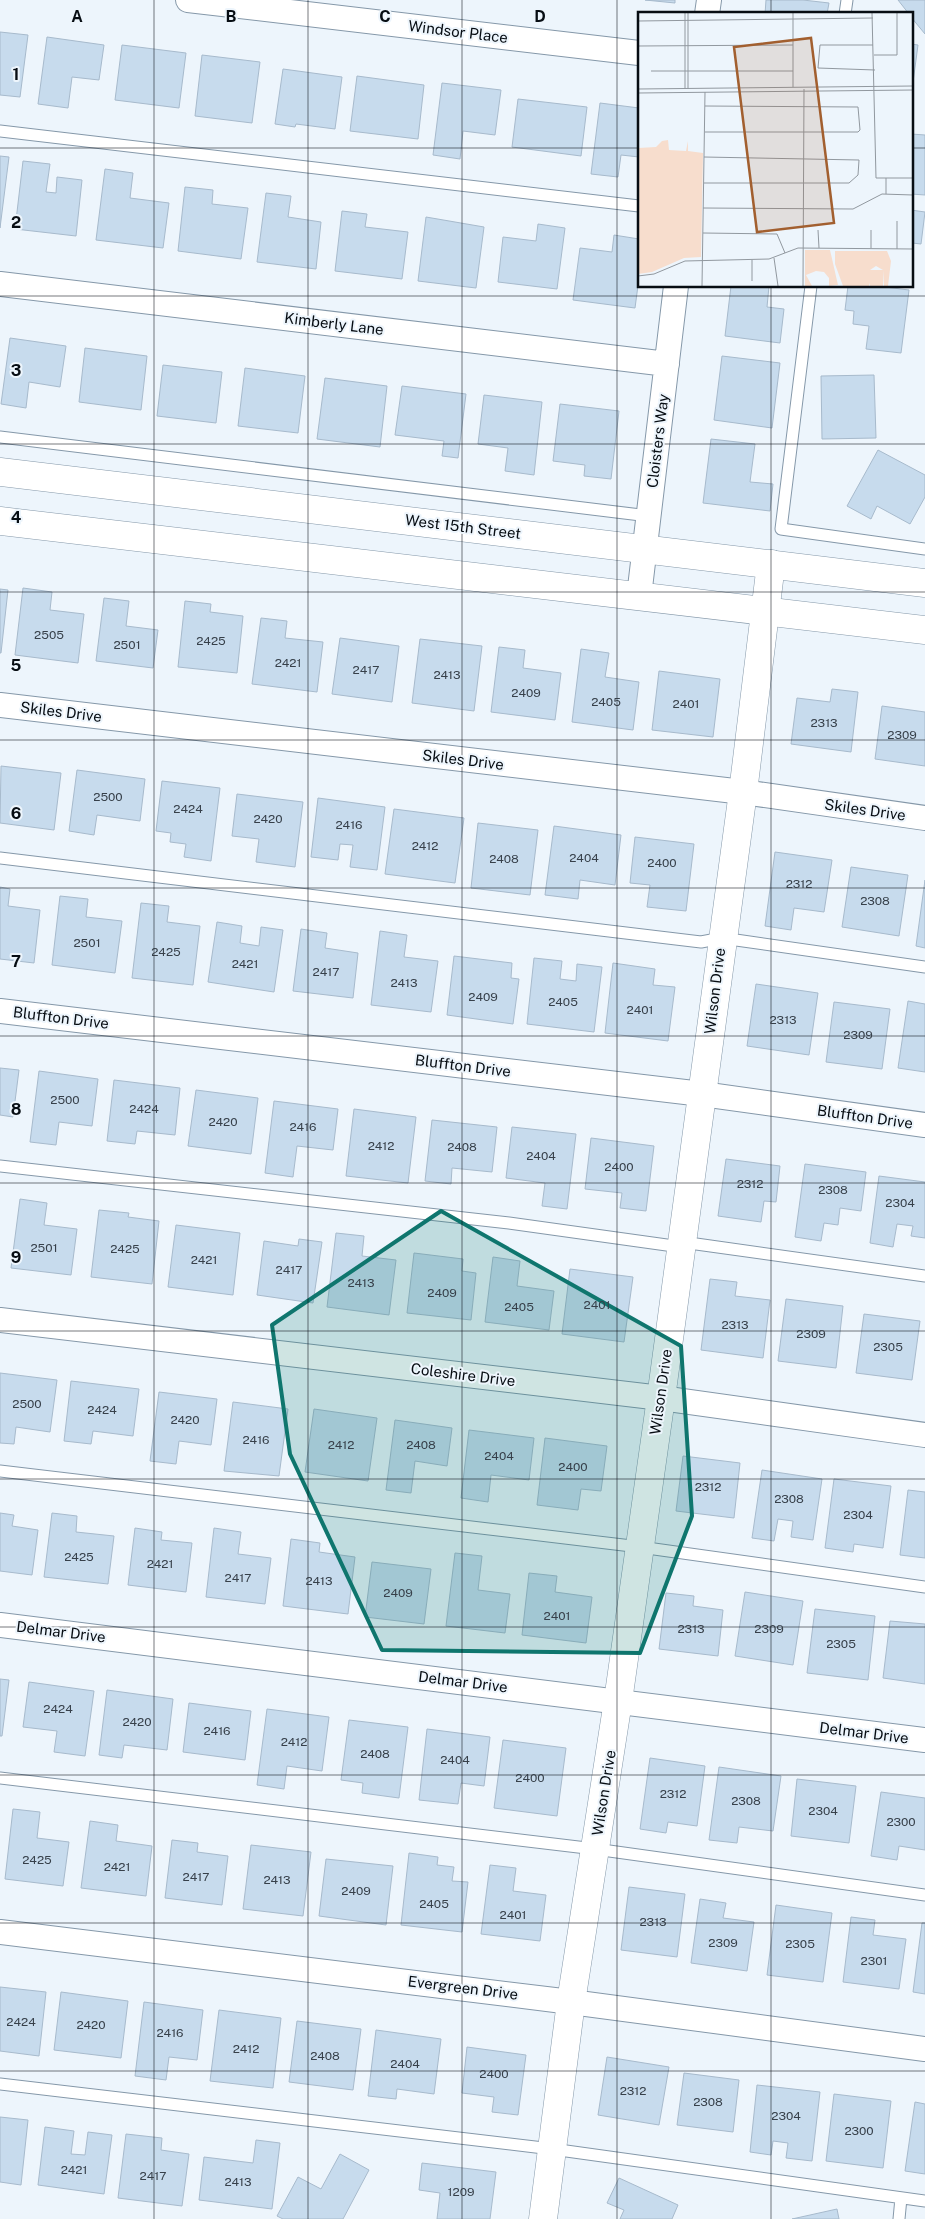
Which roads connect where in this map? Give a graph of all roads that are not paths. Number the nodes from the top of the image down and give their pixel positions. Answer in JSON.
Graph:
{"nodes":[{"id":1,"x":188,"y":0,"type":"edge"},
{"id":2,"x":638,"y":53,"type":"edge"},
{"id":3,"x":0,"y":131,"type":"edge"},
{"id":4,"x":638,"y":206,"type":"edge"},
{"id":5,"x":0,"y":284,"type":"edge"},
{"id":6,"x":676,"y":288,"type":"edge"},
{"id":7,"x":811,"y":288,"type":"edge"},
{"id":8,"x":667,"y":364,"type":"junction"},
{"id":9,"x":0,"y":437,"type":"edge"},
{"id":10,"x":0,"y":472,"type":"edge"},
{"id":11,"x":649,"y":516,"type":"junction"},
{"id":12,"x":0,"y":521,"type":"edge"},
{"id":13,"x":645,"y":548,"type":"junction"},
{"id":14,"x":925,"y":549,"type":"edge"},
{"id":15,"x":771,"y":564,"type":"junction"},
{"id":16,"x":925,"y":583,"type":"edge"},
{"id":17,"x":640,"y":596,"type":"junction"},
{"id":18,"x":766,"y":612,"type":"junction"},
{"id":19,"x":925,"y":630,"type":"edge"},
{"id":20,"x":0,"y":705,"type":"edge"},
{"id":21,"x":743,"y":792,"type":"junction"},
{"id":22,"x":925,"y":818,"type":"edge"},
{"id":23,"x":0,"y":858,"type":"edge"},
{"id":24,"x":722,"y":938,"type":"junction"},
{"id":25,"x":925,"y":967,"type":"edge"},
{"id":26,"x":0,"y":1011,"type":"edge"},
{"id":27,"x":702,"y":1094,"type":"junction"},
{"id":28,"x":925,"y":1125,"type":"edge"},
{"id":29,"x":0,"y":1166,"type":"edge"},
{"id":30,"x":682,"y":1244,"type":"junction"},
{"id":31,"x":925,"y":1276,"type":"edge"},
{"id":32,"x":0,"y":1320,"type":"edge"},
{"id":33,"x":660,"y":1398,"type":"junction"},
{"id":34,"x":925,"y":1435,"type":"edge"},
{"id":35,"x":0,"y":1471,"type":"edge"},
{"id":36,"x":640,"y":1547,"type":"junction"},
{"id":37,"x":925,"y":1587,"type":"edge"},
{"id":38,"x":0,"y":1625,"type":"edge"},
{"id":39,"x":618,"y":1701,"type":"junction"},
{"id":40,"x":925,"y":1740,"type":"edge"},
{"id":41,"x":0,"y":1778,"type":"edge"},
{"id":42,"x":595,"y":1850,"type":"junction"},
{"id":43,"x":925,"y":1895,"type":"edge"},
{"id":44,"x":0,"y":1932,"type":"edge"},
{"id":45,"x":571,"y":2002,"type":"junction"},
{"id":46,"x":925,"y":2049,"type":"edge"},
{"id":47,"x":0,"y":2084,"type":"edge"},
{"id":48,"x":552,"y":2149,"type":"junction"},
{"id":49,"x":901,"y":2198,"type":"junction"},
{"id":50,"x":925,"y":2201,"type":"edge"},
{"id":51,"x":544,"y":2219,"type":"edge"},
{"id":52,"x":899,"y":2219,"type":"edge"}],
"edges":[{"from":1,"to":2,"type":"street","name":"Windsor Place"},
{"from":3,"to":4,"type":"lane"},
{"from":5,"to":8,"type":"street","name":"Kimberly Lane"},
{"from":6,"to":8,"type":"street","name":"Cloisters Way"},
{"from":7,"to":14,"type":"lane"},
{"from":8,"to":11,"type":"street","name":"Cloisters Way"},
{"from":9,"to":11,"type":"lane"},
{"from":10,"to":13,"type":"main road","name":"West 15th Street"},
{"from":11,"to":13,"type":"street","name":"Cloisters Way"},
{"from":12,"to":17,"type":"main road"},
{"from":13,"to":15,"type":"main road","name":"West 15th Street"},
{"from":13,"to":17,"type":"street","name":"Cloisters Way"},
{"from":15,"to":16,"type":"main road","name":"West 15th Street"},
{"from":15,"to":18,"type":"main road","name":"Wilson Drive"},
{"from":17,"to":18,"type":"main road"},
{"from":18,"to":19,"type":"main road"},
{"from":18,"to":21,"type":"main road","name":"Wilson Drive"},
{"from":20,"to":21,"type":"street","name":"Skiles Drive"},
{"from":21,"to":22,"type":"street","name":"Skiles Drive"},
{"from":21,"to":24,"type":"main road","name":"Wilson Drive"},
{"from":23,"to":24,"type":"lane"},
{"from":24,"to":25,"type":"lane"},
{"from":24,"to":27,"type":"main road","name":"Wilson Drive"},
{"from":26,"to":27,"type":"street","name":"Bluffton Drive"},
{"from":27,"to":28,"type":"street","name":"Bluffton Drive"},
{"from":27,"to":30,"type":"main road","name":"Wilson Drive"},
{"from":29,"to":30,"type":"lane"},
{"from":30,"to":31,"type":"lane"},
{"from":30,"to":33,"type":"main road","name":"Wilson Drive"},
{"from":32,"to":33,"type":"street","name":"Coleshire Drive"},
{"from":33,"to":34,"type":"street","name":"Coleshire Drive"},
{"from":33,"to":36,"type":"main road","name":"Wilson Drive"},
{"from":35,"to":36,"type":"lane"},
{"from":36,"to":37,"type":"lane"},
{"from":36,"to":39,"type":"main road","name":"Wilson Drive"},
{"from":38,"to":39,"type":"street","name":"Delmar Drive"},
{"from":39,"to":40,"type":"street","name":"Delmar Drive"},
{"from":39,"to":42,"type":"main road","name":"Wilson Drive"},
{"from":41,"to":42,"type":"lane"},
{"from":42,"to":43,"type":"lane"},
{"from":42,"to":45,"type":"main road","name":"Wilson Drive"},
{"from":44,"to":45,"type":"street","name":"Evergreen Drive"},
{"from":45,"to":46,"type":"street","name":"Evergreen Drive"},
{"from":45,"to":48,"type":"main road","name":"Wilson Drive"},
{"from":47,"to":48,"type":"lane"},
{"from":48,"to":49,"type":"lane"},
{"from":48,"to":51,"type":"main road","name":"Wilson Drive"},
{"from":49,"to":50,"type":"lane"},
{"from":49,"to":52,"type":"lane"}]}
